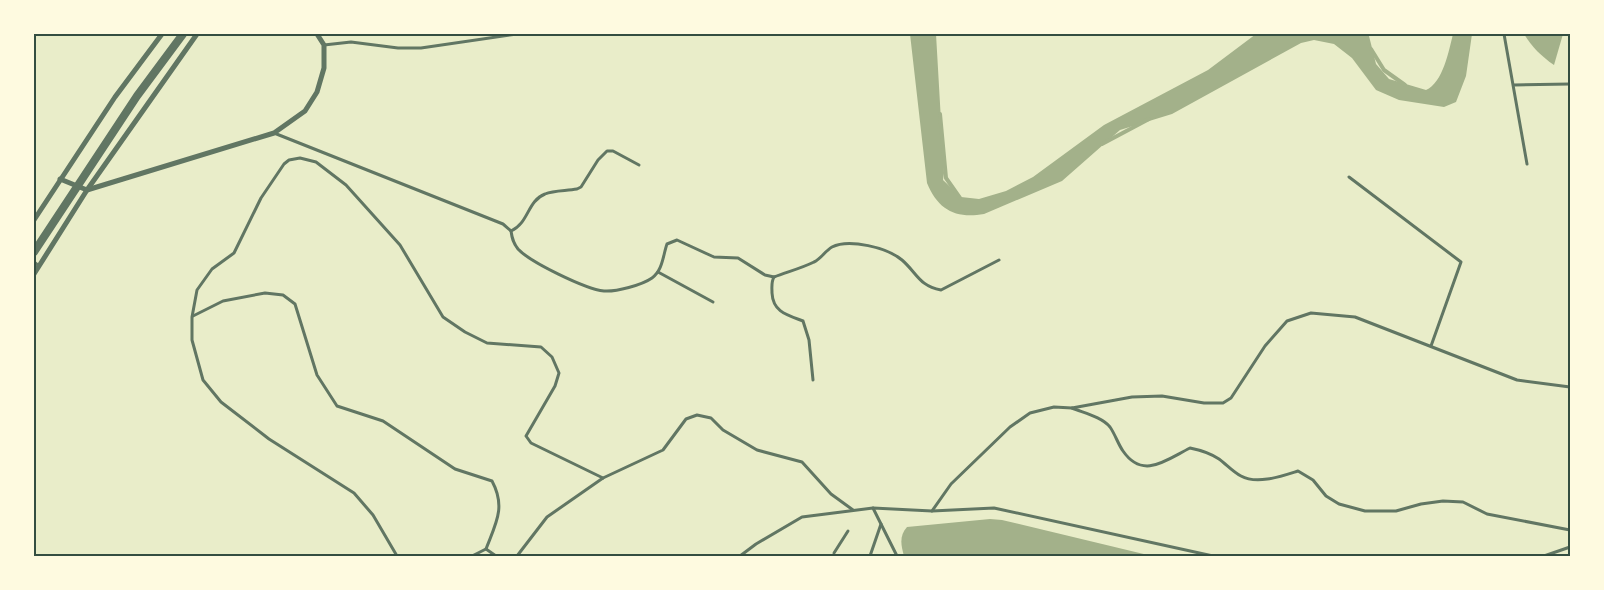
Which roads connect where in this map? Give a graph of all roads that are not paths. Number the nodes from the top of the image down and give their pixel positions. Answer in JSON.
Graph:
{"nodes":[{"id":1,"x":162,"y":34,"type":"edge"},
{"id":2,"x":183,"y":34,"type":"edge"},
{"id":3,"x":197,"y":34,"type":"edge"},
{"id":4,"x":317,"y":34,"type":"edge"},
{"id":5,"x":517,"y":34,"type":"edge"},
{"id":6,"x":1504,"y":34,"type":"edge"},
{"id":7,"x":324,"y":45,"type":"junction"},
{"id":8,"x":1570,"y":84,"type":"edge"},
{"id":9,"x":1514,"y":85,"type":"junction"},
{"id":10,"x":274,"y":133,"type":"junction"},
{"id":11,"x":1527,"y":164,"type":"dead end"},
{"id":12,"x":639,"y":166,"type":"dead end"},
{"id":13,"x":1349,"y":177,"type":"dead end"},
{"id":14,"x":60,"y":180,"type":"junction"},
{"id":15,"x":78,"y":186,"type":"junction"},
{"id":16,"x":87,"y":190,"type":"junction"},
{"id":17,"x":34,"y":220,"type":"edge"},
{"id":18,"x":511,"y":231,"type":"junction"},
{"id":19,"x":34,"y":252,"type":"edge"},
{"id":20,"x":999,"y":260,"type":"dead end"},
{"id":21,"x":34,"y":262,"type":"edge"},
{"id":22,"x":39,"y":266,"type":"junction"},
{"id":23,"x":658,"y":272,"type":"junction"},
{"id":24,"x":34,"y":274,"type":"edge"},
{"id":25,"x":774,"y":277,"type":"junction"},
{"id":26,"x":713,"y":302,"type":"dead end"},
{"id":27,"x":192,"y":317,"type":"junction"},
{"id":28,"x":1431,"y":346,"type":"junction"},
{"id":29,"x":813,"y":380,"type":"dead end"},
{"id":30,"x":1570,"y":387,"type":"edge"},
{"id":31,"x":1072,"y":408,"type":"junction"},
{"id":32,"x":603,"y":478,"type":"junction"},
{"id":33,"x":873,"y":508,"type":"junction"},
{"id":34,"x":853,"y":510,"type":"junction"},
{"id":35,"x":932,"y":511,"type":"junction"},
{"id":36,"x":882,"y":523,"type":"junction"},
{"id":37,"x":1570,"y":530,"type":"edge"},
{"id":38,"x":848,"y":531,"type":"dead end"},
{"id":39,"x":1570,"y":546,"type":"edge"},
{"id":40,"x":486,"y":549,"type":"junction"},
{"id":41,"x":834,"y":553,"type":"dead end"},
{"id":42,"x":398,"y":556,"type":"edge"},
{"id":43,"x":472,"y":556,"type":"edge"},
{"id":44,"x":496,"y":556,"type":"edge"},
{"id":45,"x":517,"y":556,"type":"edge"},
{"id":46,"x":740,"y":556,"type":"edge"},
{"id":47,"x":870,"y":556,"type":"edge"},
{"id":48,"x":897,"y":556,"type":"edge"},
{"id":49,"x":1212,"y":556,"type":"edge"},
{"id":50,"x":1544,"y":556,"type":"edge"}],
"edges":[{"from":1,"to":14,"type":"street"},
{"from":2,"to":15,"type":"street"},
{"from":3,"to":16,"type":"street"},
{"from":4,"to":7,"type":"street"},
{"from":5,"to":7,"type":"lane"},
{"from":6,"to":9,"type":"lane"},
{"from":7,"to":10,"type":"street"},
{"from":8,"to":9,"type":"lane"},
{"from":9,"to":11,"type":"lane"},
{"from":10,"to":16,"type":"street"},
{"from":10,"to":18,"type":"lane"},
{"from":12,"to":18,"type":"lane"},
{"from":13,"to":28,"type":"lane"},
{"from":14,"to":15,"type":"street"},
{"from":14,"to":17,"type":"street"},
{"from":15,"to":16,"type":"street"},
{"from":15,"to":19,"type":"street"},
{"from":16,"to":22,"type":"street"},
{"from":18,"to":23,"type":"lane"},
{"from":20,"to":25,"type":"lane"},
{"from":21,"to":22,"type":"lane"},
{"from":22,"to":24,"type":"street"},
{"from":23,"to":25,"type":"lane"},
{"from":23,"to":26,"type":"lane"},
{"from":25,"to":29,"type":"lane"},
{"from":27,"to":32,"type":"lane"},
{"from":27,"to":40,"type":"lane"},
{"from":27,"to":42,"type":"lane"},
{"from":28,"to":30,"type":"lane"},
{"from":28,"to":31,"type":"lane"},
{"from":31,"to":35,"type":"lane"},
{"from":31,"to":37,"type":"lane"},
{"from":32,"to":34,"type":"lane"},
{"from":32,"to":45,"type":"lane"},
{"from":33,"to":34,"type":"lane"},
{"from":33,"to":35,"type":"lane"},
{"from":33,"to":36,"type":"lane"},
{"from":34,"to":46,"type":"lane"},
{"from":35,"to":49,"type":"lane"},
{"from":36,"to":47,"type":"lane"},
{"from":36,"to":48,"type":"lane"},
{"from":38,"to":41,"type":"lane"},
{"from":39,"to":50,"type":"lane"},
{"from":40,"to":43,"type":"lane"},
{"from":40,"to":44,"type":"lane"}]}
